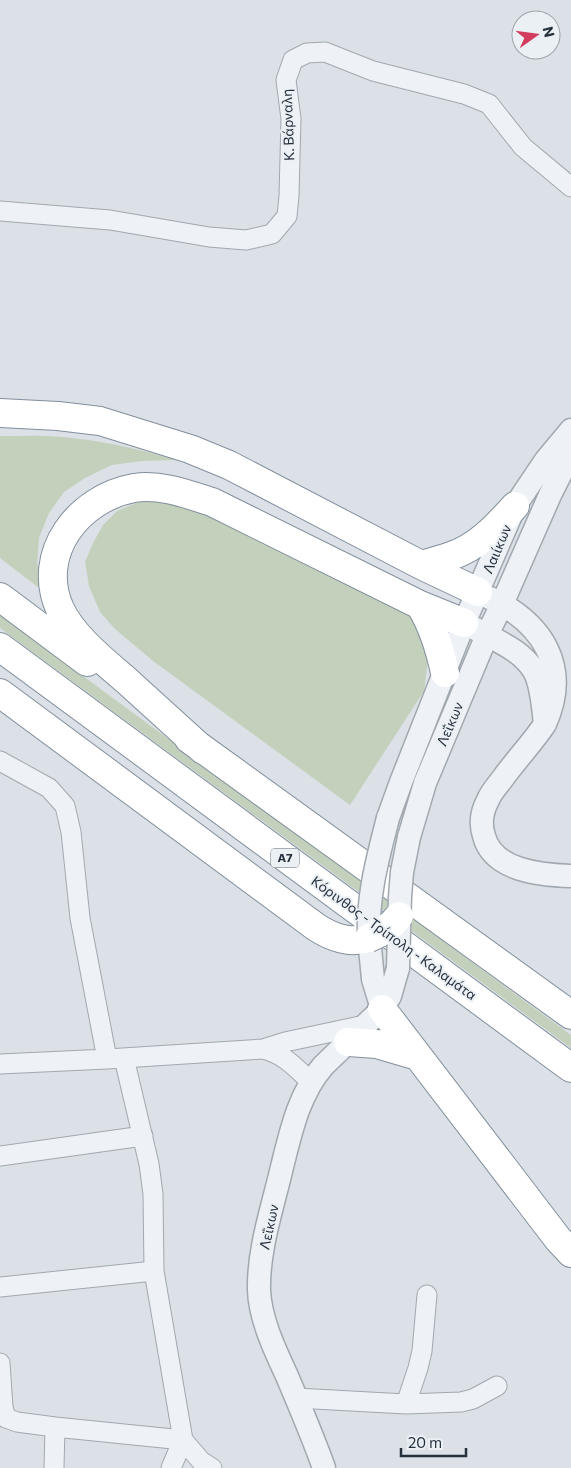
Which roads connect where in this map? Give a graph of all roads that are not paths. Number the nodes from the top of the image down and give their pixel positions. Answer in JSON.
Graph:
{"nodes":[{"id":1,"x":571,"y":187,"type":"edge"},
{"id":2,"x":0,"y":211,"type":"edge"},
{"id":3,"x":0,"y":413,"type":"edge"},
{"id":4,"x":571,"y":430,"type":"edge"},
{"id":5,"x":571,"y":453,"type":"edge"},
{"id":6,"x":515,"y":506,"type":"junction"},
{"id":7,"x":421,"y":564,"type":"junction"},
{"id":8,"x":478,"y":592,"type":"junction"},
{"id":9,"x":0,"y":597,"type":"edge"},
{"id":10,"x":502,"y":604,"type":"junction"},
{"id":11,"x":420,"y":605,"type":"junction"},
{"id":12,"x":476,"y":629,"type":"junction"},
{"id":13,"x":0,"y":647,"type":"edge"},
{"id":14,"x":445,"y":673,"type":"junction"},
{"id":15,"x":0,"y":693,"type":"edge"},
{"id":16,"x":545,"y":724,"type":"junction"},
{"id":17,"x":203,"y":750,"type":"junction"},
{"id":18,"x":0,"y":761,"type":"edge"},
{"id":19,"x":571,"y":876,"type":"edge"},
{"id":20,"x":399,"y":916,"type":"junction"},
{"id":21,"x":369,"y":938,"type":"junction"},
{"id":22,"x":571,"y":1015,"type":"edge"},
{"id":23,"x":365,"y":1026,"type":"junction"},
{"id":24,"x":263,"y":1049,"type":"junction"},
{"id":25,"x":418,"y":1056,"type":"junction"},
{"id":26,"x":116,"y":1059,"type":"junction"},
{"id":27,"x":0,"y":1064,"type":"edge"},
{"id":28,"x":571,"y":1068,"type":"edge"},
{"id":29,"x":311,"y":1082,"type":"junction"},
{"id":30,"x":143,"y":1136,"type":"junction"},
{"id":31,"x":0,"y":1156,"type":"edge"},
{"id":32,"x":571,"y":1253,"type":"edge"},
{"id":33,"x":154,"y":1271,"type":"junction"},
{"id":34,"x":0,"y":1287,"type":"edge"},
{"id":35,"x":427,"y":1294,"type":"dead end"},
{"id":36,"x":0,"y":1363,"type":"edge"},
{"id":37,"x":497,"y":1386,"type":"dead end"},
{"id":38,"x":296,"y":1398,"type":"junction"},
{"id":39,"x":406,"y":1404,"type":"junction"},
{"id":40,"x":55,"y":1427,"type":"junction"},
{"id":41,"x":183,"y":1440,"type":"junction"},
{"id":42,"x":54,"y":1468,"type":"edge"},
{"id":43,"x":170,"y":1468,"type":"edge"},
{"id":44,"x":212,"y":1468,"type":"edge"},
{"id":45,"x":324,"y":1468,"type":"edge"}],
"edges":[{"from":1,"to":2,"type":"street","name":"Κ. Βάρναλη"},
{"from":3,"to":7,"type":"highway"},
{"from":4,"to":6,"type":"street"},
{"from":5,"to":10,"type":"street","name":"Λεΐκων"},
{"from":6,"to":7,"type":"highway"},
{"from":6,"to":8,"type":"street","name":"Λαιίκων"},
{"from":7,"to":8,"type":"highway"},
{"from":8,"to":10,"type":"street"},
{"from":8,"to":12,"type":"street","name":"Λεΐκων"},
{"from":9,"to":17,"type":"highway"},
{"from":10,"to":12,"type":"street","name":"Λεΐκων"},
{"from":10,"to":16,"type":"street"},
{"from":11,"to":12,"type":"highway"},
{"from":11,"to":14,"type":"highway"},
{"from":11,"to":17,"type":"highway"},
{"from":12,"to":14,"type":"street","name":"Λεΐκων"},
{"from":12,"to":16,"type":"street"},
{"from":12,"to":20,"type":"street","name":"Λεΐκων","bridge":true},
{"from":13,"to":28,"type":"highway","name":"Κόρινθος - Τρίπολη - Καλαμάτα","number":"Α7"},
{"from":14,"to":21,"type":"street","name":"Λεΐκων","bridge":true},
{"from":15,"to":21,"type":"highway"},
{"from":16,"to":19,"type":"street"},
{"from":17,"to":22,"type":"highway"},
{"from":18,"to":26,"type":"street"},
{"from":20,"to":21,"type":"highway","bridge":true},
{"from":20,"to":23,"type":"street","name":"Λεΐκων","bridge":true},
{"from":21,"to":23,"type":"street","name":"Λεΐκων"},
{"from":23,"to":24,"type":"street"},
{"from":23,"to":25,"type":"highway"},
{"from":23,"to":25,"type":"highway"},
{"from":23,"to":29,"type":"street","name":"Λεΐκων"},
{"from":24,"to":26,"type":"street"},
{"from":24,"to":29,"type":"street"},
{"from":25,"to":32,"type":"highway"},
{"from":26,"to":27,"type":"street"},
{"from":26,"to":30,"type":"street"},
{"from":29,"to":38,"type":"street","name":"Λεΐκων"},
{"from":30,"to":31,"type":"street"},
{"from":30,"to":33,"type":"street"},
{"from":33,"to":34,"type":"street"},
{"from":33,"to":41,"type":"street"},
{"from":35,"to":39,"type":"street"},
{"from":36,"to":40,"type":"street"},
{"from":37,"to":39,"type":"street"},
{"from":38,"to":39,"type":"street"},
{"from":38,"to":45,"type":"street","name":"Λεΐκων"},
{"from":40,"to":41,"type":"street"},
{"from":40,"to":42,"type":"street"},
{"from":41,"to":43,"type":"street"},
{"from":41,"to":44,"type":"street"}]}
